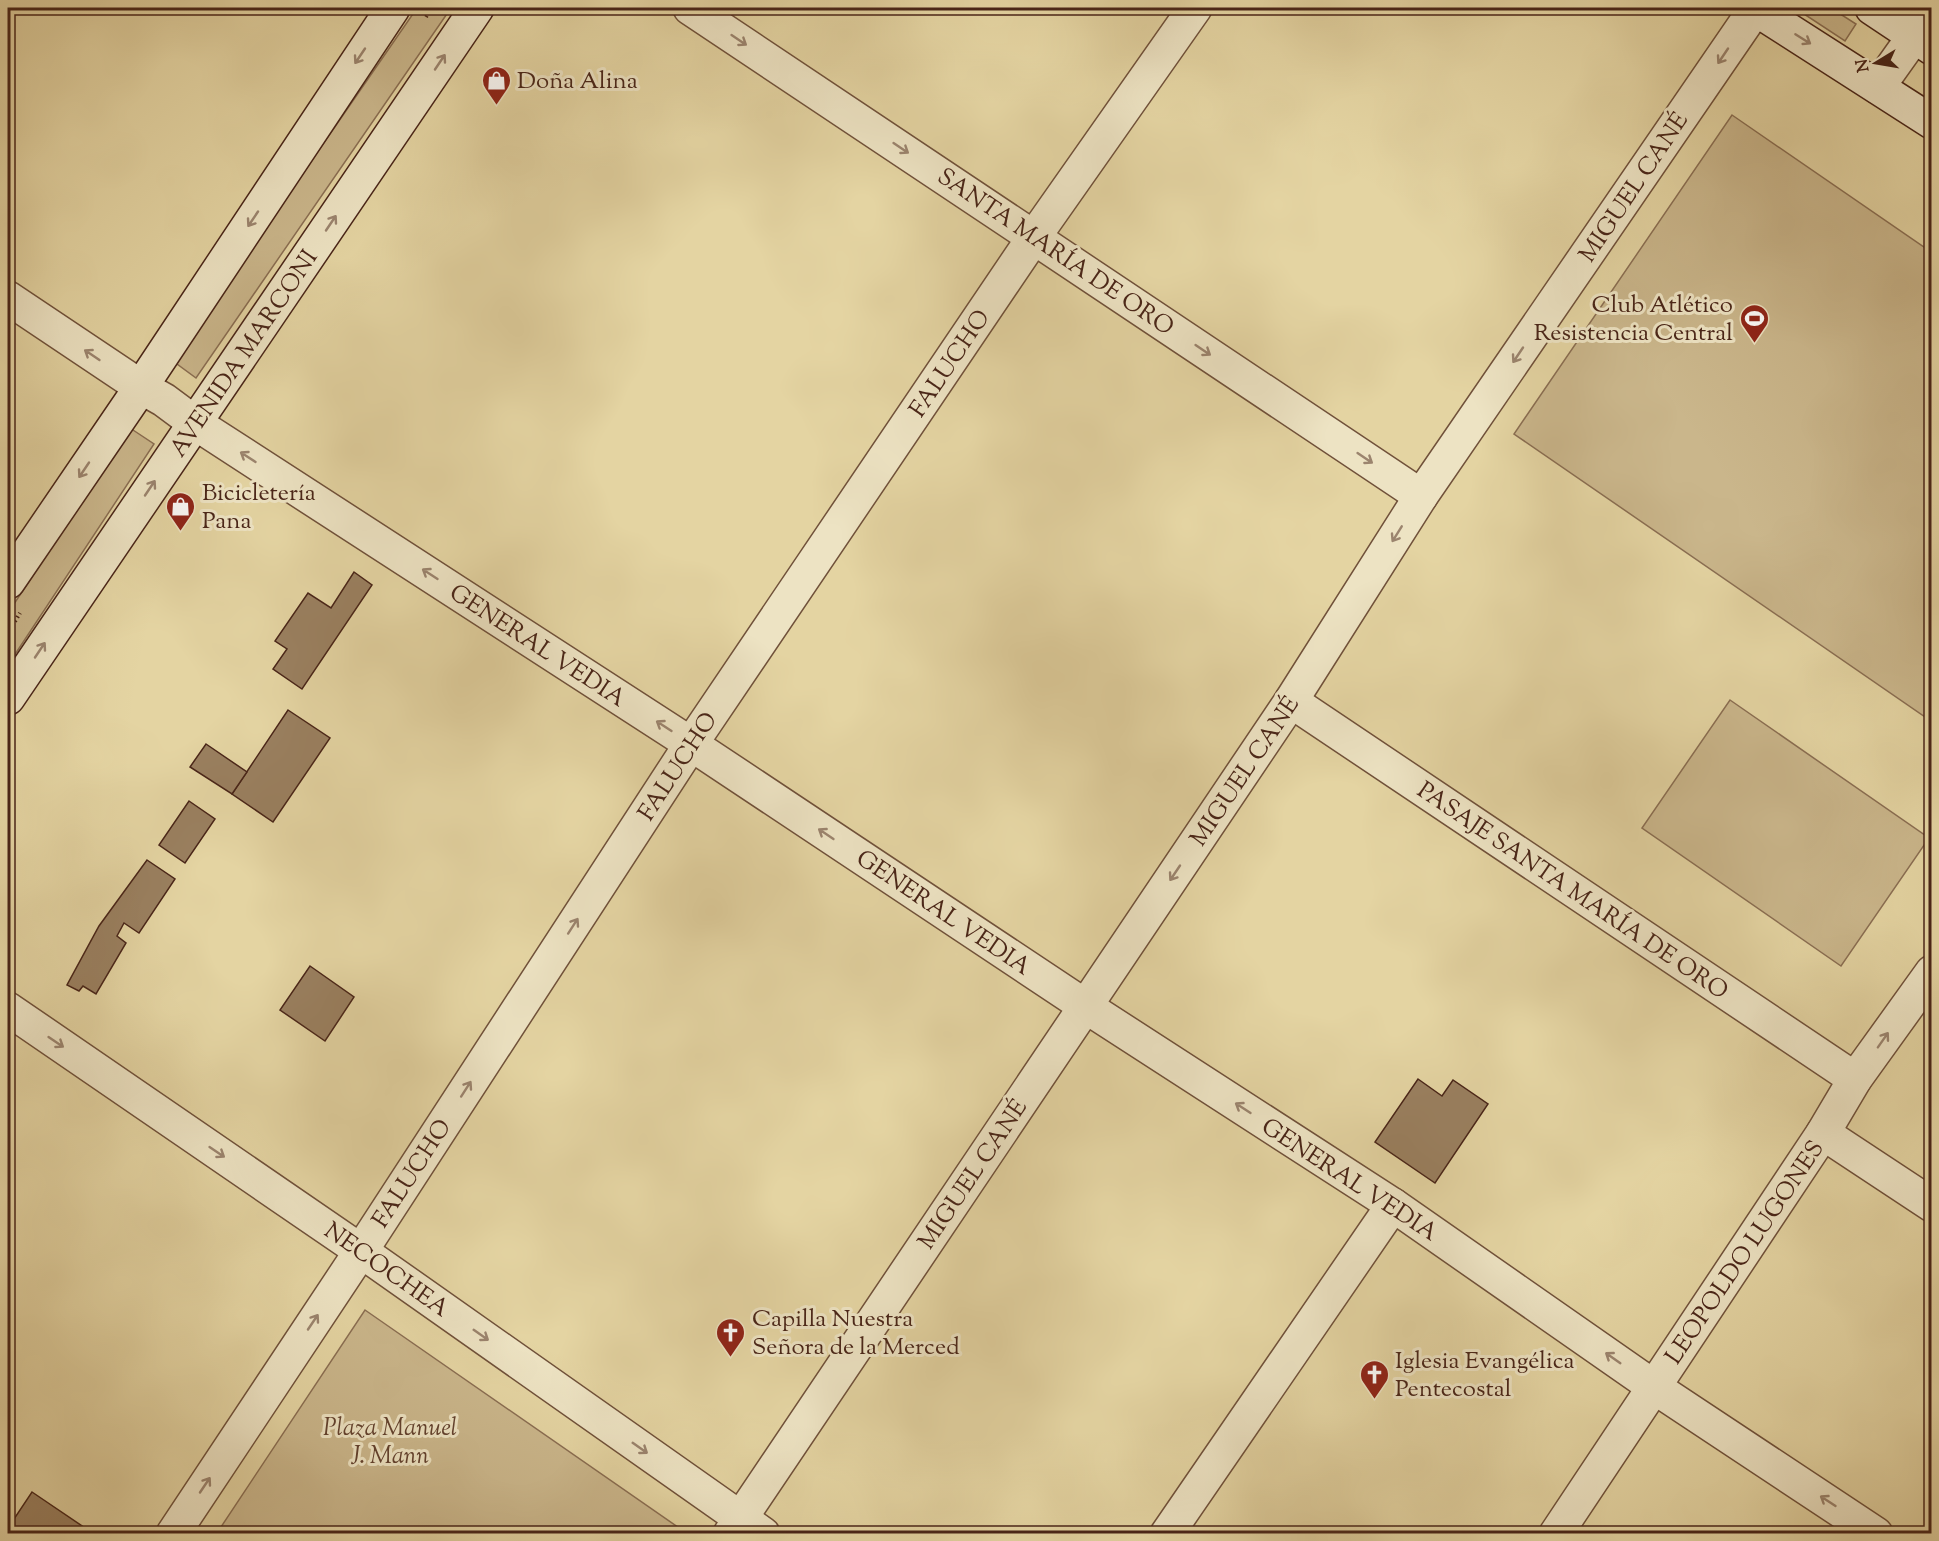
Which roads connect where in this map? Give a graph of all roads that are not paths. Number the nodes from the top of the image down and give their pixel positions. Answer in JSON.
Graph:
{"nodes":[{"id":1,"x":393,"y":8,"type":"edge"},
{"id":2,"x":477,"y":8,"type":"edge"},
{"id":3,"x":690,"y":8,"type":"edge"},
{"id":4,"x":1195,"y":8,"type":"edge"},
{"id":5,"x":1755,"y":8,"type":"edge"},
{"id":6,"x":1872,"y":8,"type":"edge"},
{"id":7,"x":1926,"y":32,"type":"edge"},
{"id":8,"x":1878,"y":87,"type":"junction"},
{"id":9,"x":1932,"y":122,"type":"edge"},
{"id":10,"x":1035,"y":237,"type":"junction"},
{"id":11,"x":8,"y":298,"type":"edge"},
{"id":12,"x":141,"y":387,"type":"junction"},
{"id":13,"x":195,"y":423,"type":"junction"},
{"id":14,"x":1421,"y":496,"type":"junction"},
{"id":15,"x":8,"y":582,"type":"edge"},
{"id":16,"x":8,"y":698,"type":"edge"},
{"id":17,"x":1291,"y":701,"type":"junction"},
{"id":18,"x":691,"y":744,"type":"junction"},
{"id":19,"x":1932,"y":972,"type":"edge"},
{"id":20,"x":1085,"y":1006,"type":"junction"},
{"id":21,"x":8,"y":1009,"type":"edge"},
{"id":22,"x":1856,"y":1079,"type":"junction"},
{"id":23,"x":1823,"y":1133,"type":"junction"},
{"id":24,"x":1393,"y":1205,"type":"junction"},
{"id":25,"x":1932,"y":1205,"type":"edge"},
{"id":26,"x":361,"y":1251,"type":"junction"},
{"id":27,"x":1654,"y":1387,"type":"junction"},
{"id":28,"x":745,"y":1529,"type":"edge"},
{"id":29,"x":173,"y":1533,"type":"edge"},
{"id":30,"x":1167,"y":1533,"type":"edge"},
{"id":31,"x":1556,"y":1533,"type":"edge"},
{"id":32,"x":1876,"y":1533,"type":"edge"}],
"edges":[{"from":1,"to":12,"type":"street","one_way":true},
{"from":13,"to":2,"type":"street","name":"AVENIDA MARCONI","one_way":true},
{"from":3,"to":10,"type":"street","name":"SANTA MARÍA DE ORO","one_way":true},
{"from":4,"to":10,"type":"street","name":"FALUCHO"},
{"from":5,"to":8,"type":"street","one_way":true},
{"from":5,"to":14,"type":"street","name":"MIGUEL CANÉ","one_way":true},
{"from":6,"to":7,"type":"street"},
{"from":7,"to":8,"type":"street"},
{"from":8,"to":9,"type":"street"},
{"from":10,"to":14,"type":"street","name":"SANTA MARÍA DE ORO","one_way":true},
{"from":10,"to":18,"type":"street","name":"FALUCHO"},
{"from":12,"to":11,"type":"street","name":"GENERAL VEDIA","one_way":true},
{"from":12,"to":13,"type":"street","name":"GENERAL VEDIA"},
{"from":12,"to":15,"type":"street","one_way":true},
{"from":16,"to":13,"type":"street","name":"AVENIDA MARCONI","one_way":true},
{"from":18,"to":13,"type":"street","name":"GENERAL VEDIA","one_way":true},
{"from":14,"to":17,"type":"street","name":"MIGUEL CANÉ","one_way":true},
{"from":17,"to":20,"type":"street","name":"MIGUEL CANÉ","one_way":true},
{"from":17,"to":22,"type":"street","name":"PASAJE SANTA MARÍA DE ORO"},
{"from":20,"to":18,"type":"street","name":"GENERAL VEDIA","one_way":true},
{"from":26,"to":18,"type":"street","name":"FALUCHO","one_way":true},
{"from":22,"to":19,"type":"street","name":"LEOPOLDO LUGONES","one_way":true},
{"from":24,"to":20,"type":"street","name":"GENERAL VEDIA","one_way":true},
{"from":20,"to":28,"type":"street","name":"MIGUEL CANÉ"},
{"from":21,"to":26,"type":"street","name":"NECOCHEA","one_way":true},
{"from":22,"to":23,"type":"street","name":"LEOPOLDO LUGONES"},
{"from":23,"to":25,"type":"street"},
{"from":23,"to":27,"type":"street","name":"LEOPOLDO LUGONES"},
{"from":27,"to":24,"type":"street","name":"GENERAL VEDIA","one_way":true},
{"from":24,"to":30,"type":"street"},
{"from":26,"to":28,"type":"street","name":"NECOCHEA","one_way":true},
{"from":29,"to":26,"type":"street","name":"FALUCHO","one_way":true},
{"from":27,"to":31,"type":"street","name":"LEOPOLDO LUGONES"},
{"from":32,"to":27,"type":"street","name":"GENERAL VEDIA","one_way":true}]}
